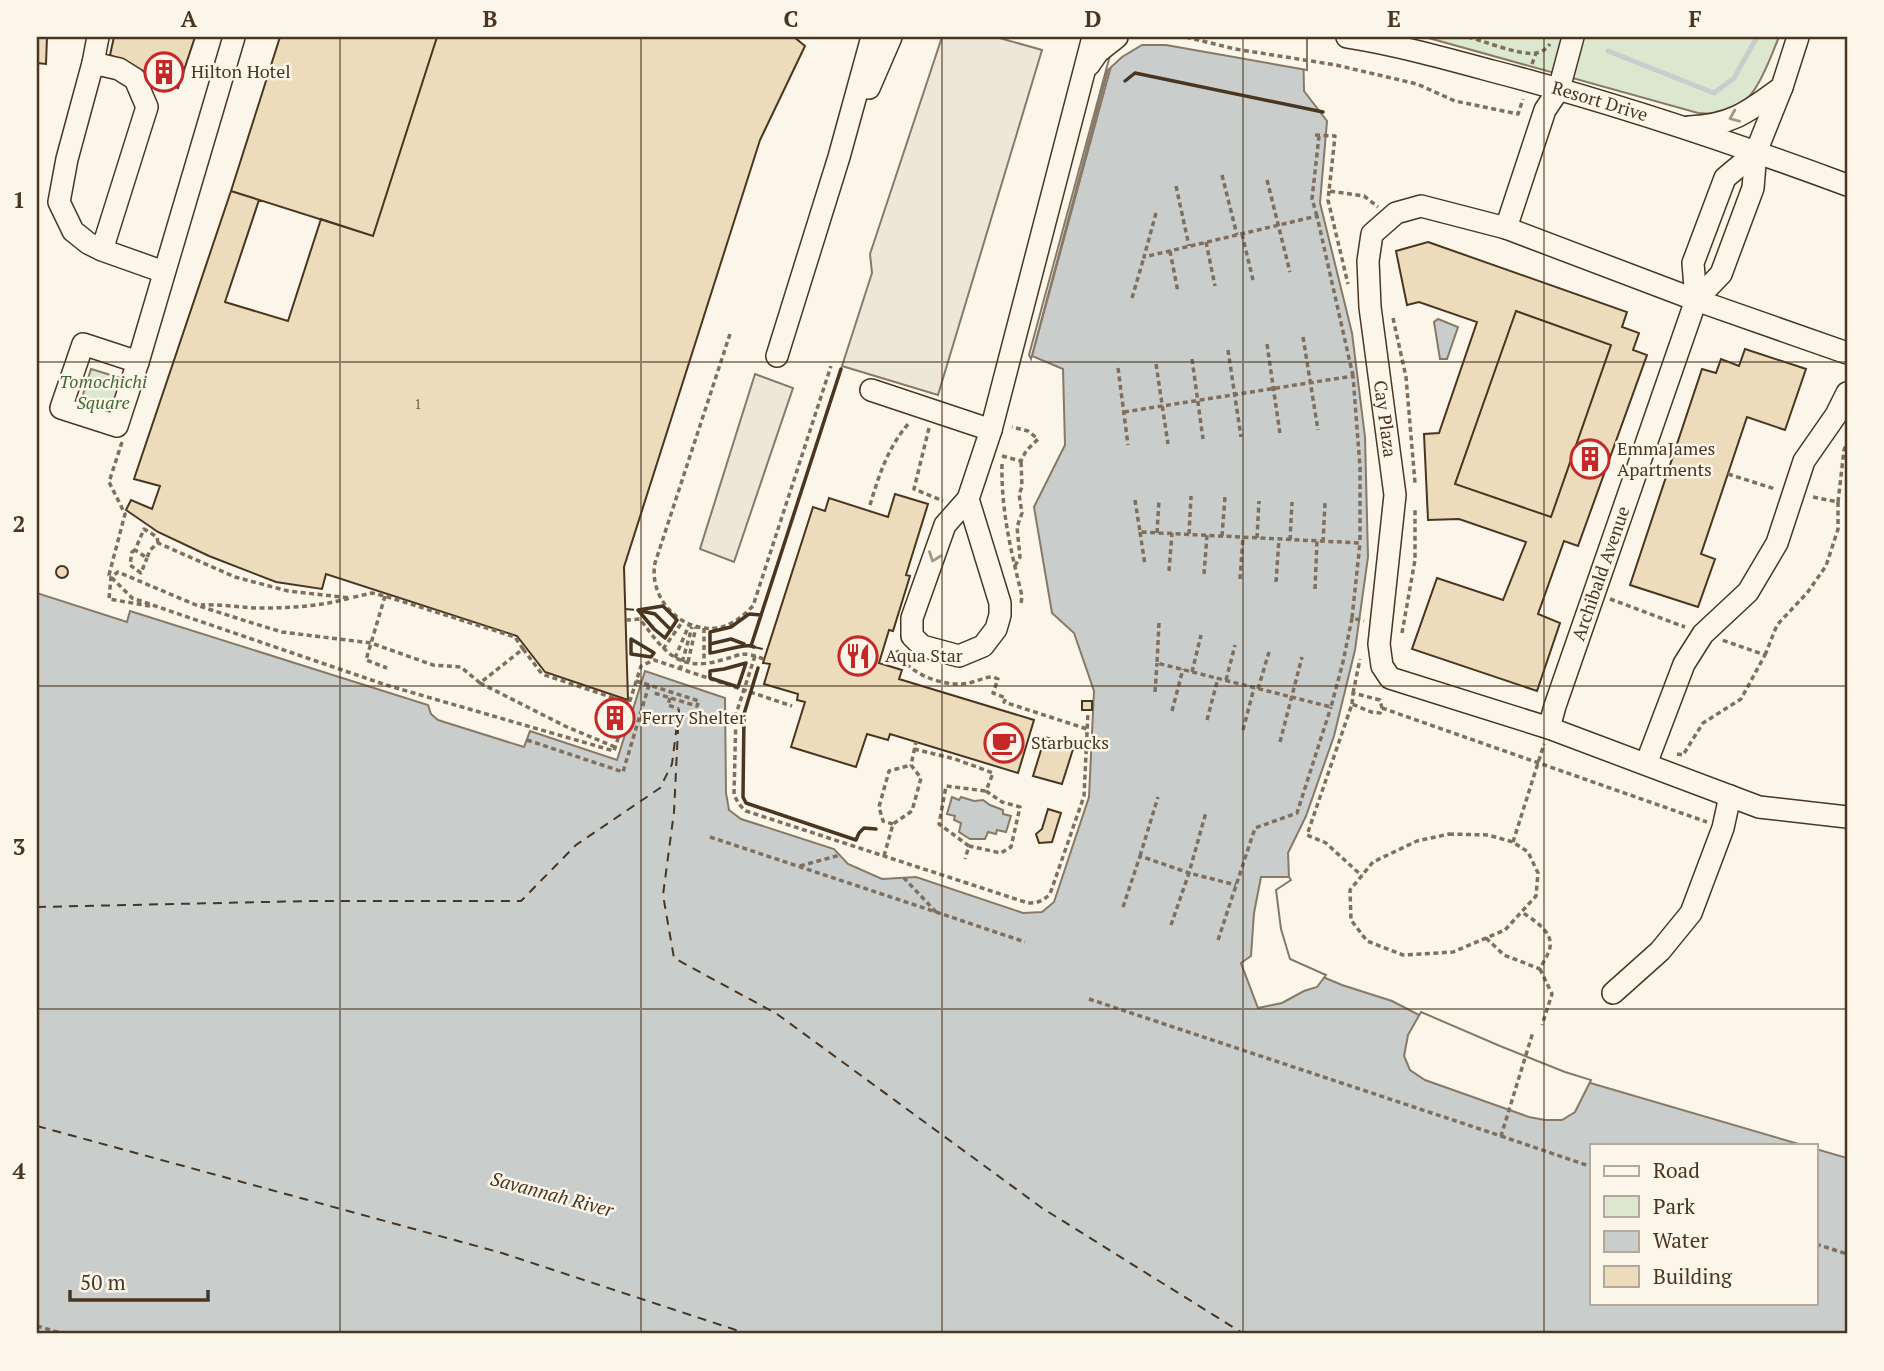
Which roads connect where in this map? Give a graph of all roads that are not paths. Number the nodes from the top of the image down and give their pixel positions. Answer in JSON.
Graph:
{"nodes":[{"id":1,"x":98,"y":37,"type":"edge"},
{"id":2,"x":234,"y":37,"type":"edge"},
{"id":3,"x":872,"y":37,"type":"edge"},
{"id":4,"x":891,"y":37,"type":"edge"},
{"id":5,"x":1078,"y":37,"type":"edge"},
{"id":6,"x":1093,"y":37,"type":"edge"},
{"id":7,"x":1117,"y":37,"type":"edge"},
{"id":8,"x":1347,"y":37,"type":"edge"},
{"id":9,"x":1573,"y":37,"type":"edge"},
{"id":10,"x":1798,"y":37,"type":"edge"},
{"id":11,"x":93,"y":63,"type":"junction"},
{"id":12,"x":1084,"y":71,"type":"junction"},
{"id":13,"x":1782,"y":87,"type":"junction"},
{"id":14,"x":1559,"y":89,"type":"junction"},
{"id":15,"x":1680,"y":127,"type":"junction"},
{"id":16,"x":1756,"y":152,"type":"junction"},
{"id":17,"x":839,"y":157,"type":"junction"},
{"id":18,"x":1847,"y":185,"type":"edge"},
{"id":19,"x":1506,"y":228,"type":"junction"},
{"id":20,"x":102,"y":250,"type":"junction"},
{"id":21,"x":164,"y":272,"type":"junction"},
{"id":22,"x":1696,"y":300,"type":"junction"},
{"id":23,"x":1847,"y":353,"type":"edge"},
{"id":24,"x":777,"y":356,"type":"dead end"},
{"id":25,"x":138,"y":362,"type":"junction"},
{"id":26,"x":871,"y":390,"type":"dead end"},
{"id":27,"x":1847,"y":393,"type":"edge"},
{"id":28,"x":1001,"y":435,"type":"junction"},
{"id":29,"x":968,"y":499,"type":"junction"},
{"id":30,"x":1549,"y":728,"type":"junction"},
{"id":31,"x":1649,"y":755,"type":"junction"},
{"id":32,"x":1730,"y":796,"type":"junction"},
{"id":33,"x":1847,"y":817,"type":"edge"},
{"id":34,"x":1613,"y":993,"type":"dead end"}],
"edges":[{"from":1,"to":11,"type":"street"},
{"from":2,"to":21,"type":"street"},
{"from":3,"to":17,"type":"street"},
{"from":4,"to":17,"type":"street"},
{"from":5,"to":12,"type":"street"},
{"from":6,"to":12,"type":"street"},
{"from":7,"to":12,"type":"street"},
{"from":8,"to":14,"type":"street","name":"Resort Drive"},
{"from":9,"to":14,"type":"street"},
{"from":10,"to":13,"type":"street"},
{"from":11,"to":20,"type":"street"},
{"from":11,"to":20,"type":"street"},
{"from":12,"to":28,"type":"street"},
{"from":13,"to":15,"type":"street","one_way":true},
{"from":13,"to":16,"type":"street"},
{"from":14,"to":15,"type":"street","name":"Resort Drive"},
{"from":14,"to":19,"type":"street"},
{"from":15,"to":16,"type":"street","name":"Resort Drive"},
{"from":16,"to":18,"type":"street","name":"Resort Drive"},
{"from":16,"to":22,"type":"street","name":"Archibald Avenue"},
{"from":16,"to":22,"type":"street","name":"Archibald Avenue"},
{"from":17,"to":24,"type":"street"},
{"from":19,"to":22,"type":"street"},
{"from":19,"to":30,"type":"street","name":"Cay Plaza"},
{"from":20,"to":21,"type":"street"},
{"from":21,"to":25,"type":"street"},
{"from":22,"to":23,"type":"street"},
{"from":22,"to":30,"type":"street","name":"Archibald Avenue"},
{"from":25,"to":25,"type":"street"},
{"from":26,"to":28,"type":"street"},
{"from":27,"to":31,"type":"street"},
{"from":28,"to":29,"type":"street"},
{"from":29,"to":29,"type":"street","one_way":true},
{"from":30,"to":31,"type":"street","name":"Cay Plaza"},
{"from":31,"to":32,"type":"street","name":"Cay Plaza"},
{"from":32,"to":33,"type":"street","name":"Cay Plaza"},
{"from":32,"to":34,"type":"street"}]}
